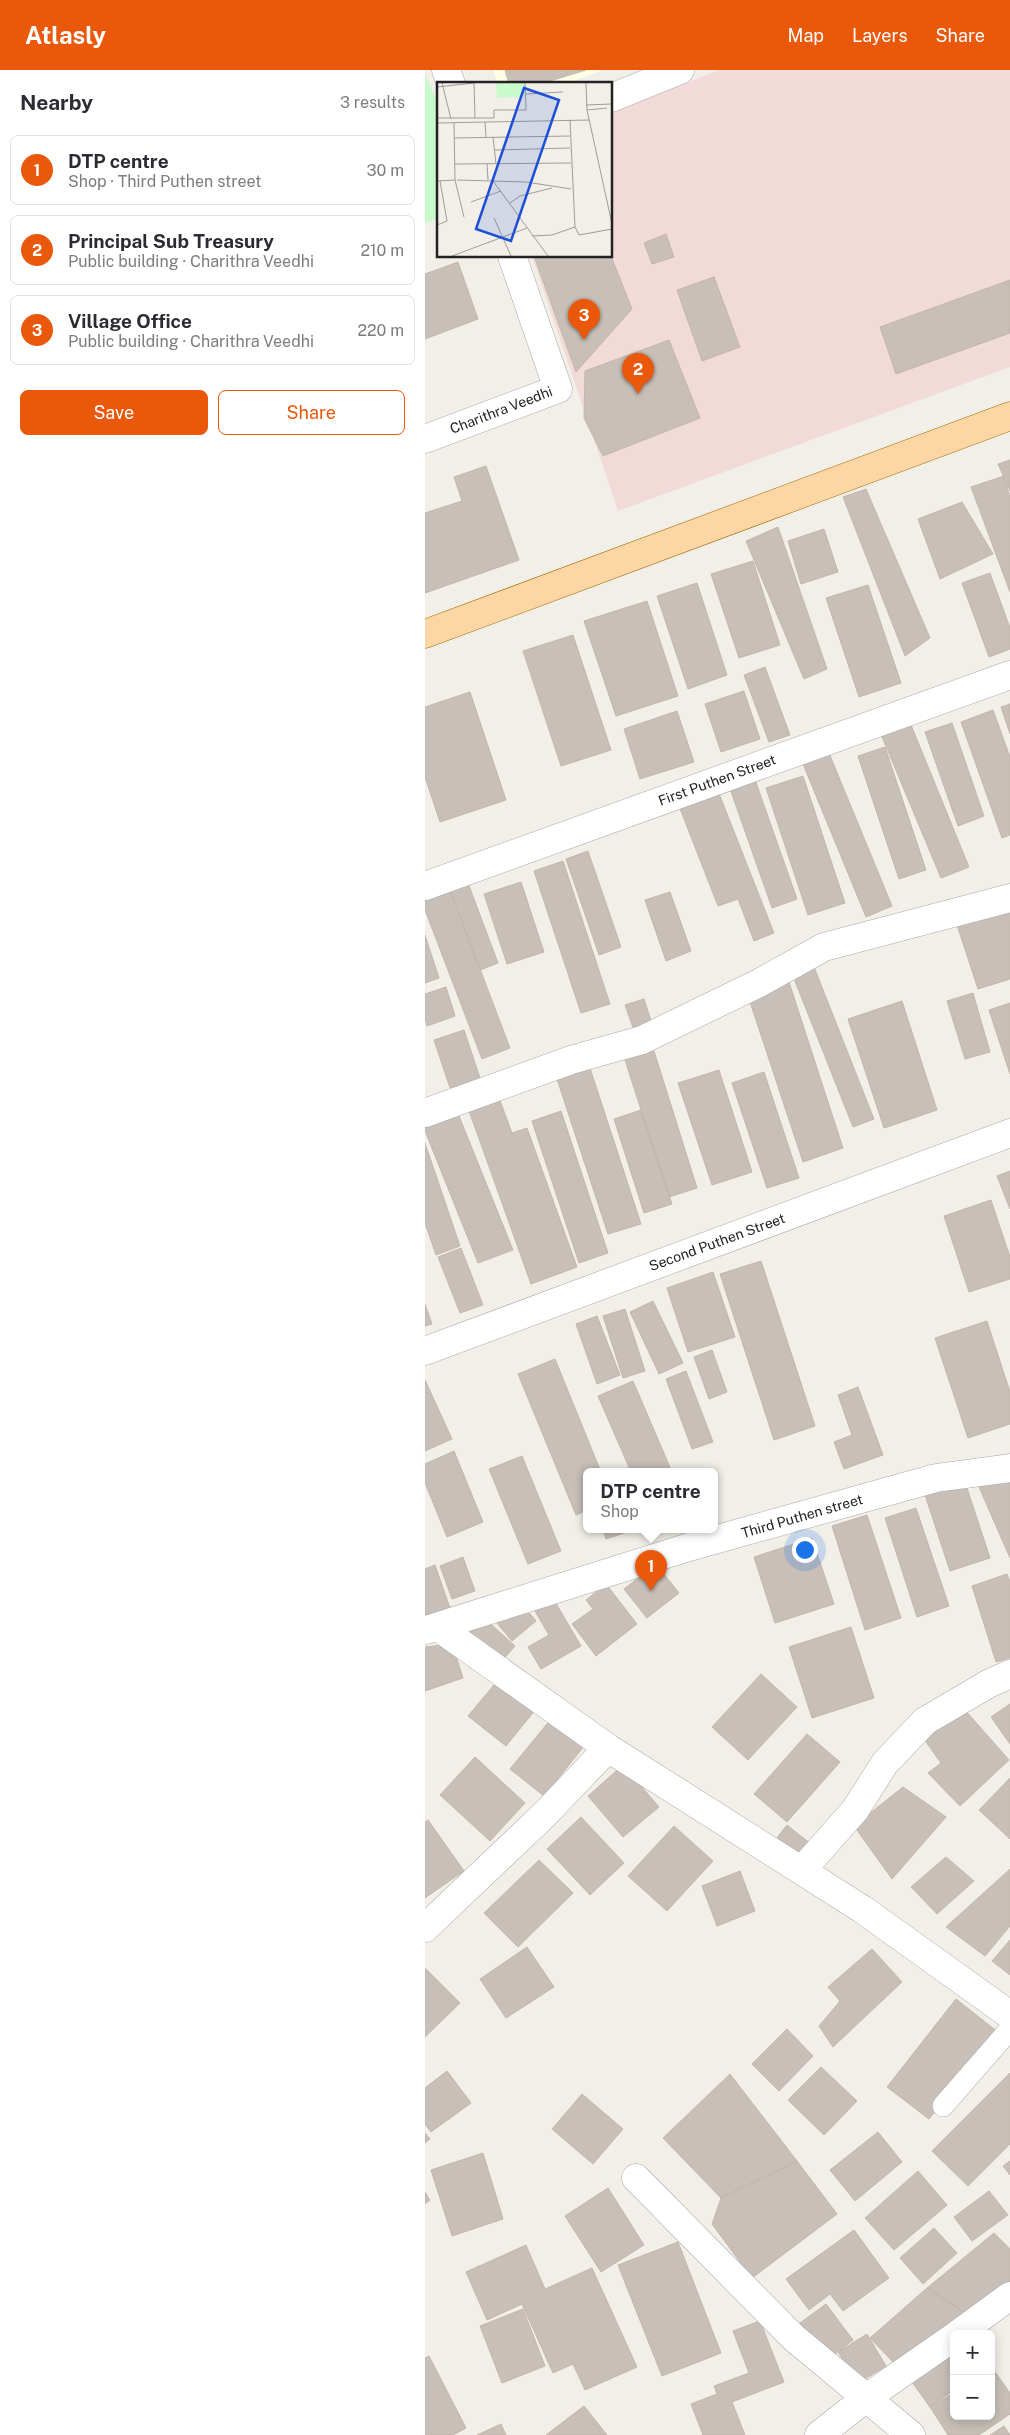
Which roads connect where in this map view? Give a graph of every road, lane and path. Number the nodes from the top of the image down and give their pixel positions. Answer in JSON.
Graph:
{"nodes":[{"id":1,"x":446,"y":70,"type":"edge"},
{"id":2,"x":680,"y":70,"type":"edge"},
{"id":3,"x":450,"y":82,"type":"edge"},
{"id":4,"x":613,"y":97,"type":"edge"},
{"id":5,"x":513,"y":258,"type":"edge"},
{"id":6,"x":1010,"y":416,"type":"edge"},
{"id":7,"x":425,"y":439,"type":"edge"},
{"id":8,"x":425,"y":634,"type":"edge"},
{"id":9,"x":1010,"y":675,"type":"edge"},
{"id":10,"x":425,"y":886,"type":"edge"},
{"id":11,"x":1010,"y":898,"type":"edge"},
{"id":12,"x":425,"y":1113,"type":"edge"},
{"id":13,"x":1010,"y":1133,"type":"edge"},
{"id":14,"x":425,"y":1351,"type":"edge"},
{"id":15,"x":1010,"y":1468,"type":"edge"},
{"id":16,"x":432,"y":1629,"type":"edge"},
{"id":17,"x":1010,"y":1674,"type":"edge"},
{"id":18,"x":608,"y":1748,"type":"junction"},
{"id":19,"x":802,"y":1870,"type":"junction"},
{"id":20,"x":425,"y":1928,"type":"edge"},
{"id":21,"x":1010,"y":2015,"type":"edge"},
{"id":22,"x":1010,"y":2029,"type":"edge"},
{"id":23,"x":943,"y":2106,"type":"dead end"},
{"id":24,"x":635,"y":2178,"type":"dead end"},
{"id":25,"x":1010,"y":2296,"type":"edge"},
{"id":26,"x":963,"y":2330,"type":"edge"},
{"id":27,"x":950,"y":2340,"type":"edge"},
{"id":28,"x":866,"y":2398,"type":"junction"},
{"id":29,"x":819,"y":2435,"type":"edge"},
{"id":30,"x":911,"y":2435,"type":"edge"}],
"edges":[{"from":1,"to":3,"type":"street"},
{"from":2,"to":4,"type":"street"},
{"from":5,"to":7,"type":"street","name":"Charithra Veedhi"},
{"from":6,"to":8,"type":"main road"},
{"from":9,"to":10,"type":"street","name":"First Puthen Street"},
{"from":11,"to":12,"type":"street"},
{"from":13,"to":14,"type":"street","name":"Second Puthen Street"},
{"from":15,"to":16,"type":"street","name":"Third Puthen street"},
{"from":16,"to":18,"type":"street"},
{"from":17,"to":19,"type":"street"},
{"from":18,"to":19,"type":"street"},
{"from":18,"to":20,"type":"street"},
{"from":19,"to":21,"type":"street"},
{"from":22,"to":23,"type":"lane"},
{"from":24,"to":28,"type":"street"},
{"from":25,"to":26,"type":"street"},
{"from":27,"to":28,"type":"street"},
{"from":28,"to":29,"type":"street"},
{"from":28,"to":30,"type":"street"}]}
